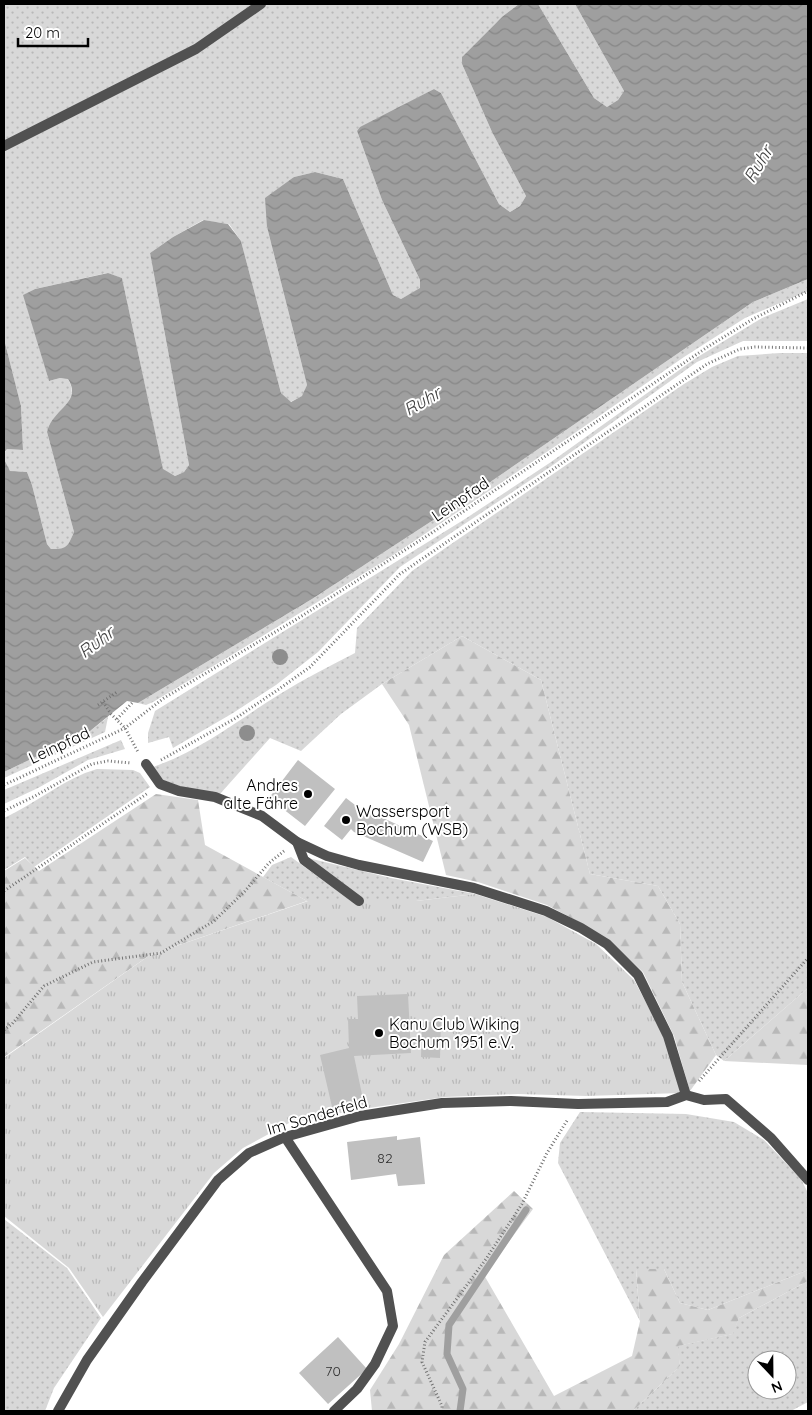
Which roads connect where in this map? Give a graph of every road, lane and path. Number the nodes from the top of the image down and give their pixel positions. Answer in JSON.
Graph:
{"nodes":[{"id":1,"x":261,"y":4,"type":"edge"},
{"id":2,"x":4,"y":146,"type":"edge"},
{"id":3,"x":808,"y":291,"type":"edge"},
{"id":4,"x":808,"y":348,"type":"edge"},
{"id":5,"x":117,"y":692,"type":"dead end"},
{"id":6,"x":103,"y":702,"type":"junction"},
{"id":7,"x":133,"y":702,"type":"dead end"},
{"id":8,"x":98,"y":706,"type":"dead end"},
{"id":9,"x":117,"y":719,"type":"junction"},
{"id":10,"x":125,"y":728,"type":"junction"},
{"id":11,"x":129,"y":763,"type":"dead end"},
{"id":12,"x":146,"y":764,"type":"junction"},
{"id":13,"x":160,"y":784,"type":"junction"},
{"id":14,"x":4,"y":785,"type":"edge"},
{"id":15,"x":4,"y":811,"type":"edge"},
{"id":16,"x":296,"y":842,"type":"junction"},
{"id":17,"x":4,"y":891,"type":"edge"},
{"id":18,"x":359,"y":902,"type":"dead end"},
{"id":19,"x":808,"y":958,"type":"edge"},
{"id":20,"x":4,"y":1024,"type":"edge"},
{"id":21,"x":12,"y":1024,"type":"junction"},
{"id":22,"x":4,"y":1030,"type":"edge"},
{"id":23,"x":686,"y":1095,"type":"junction"},
{"id":24,"x":578,"y":1104,"type":"junction"},
{"id":25,"x":285,"y":1136,"type":"junction"},
{"id":26,"x":808,"y":1180,"type":"edge"},
{"id":27,"x":58,"y":1411,"type":"edge"},
{"id":28,"x":334,"y":1411,"type":"edge"},
{"id":29,"x":442,"y":1411,"type":"edge"}],
"edges":[{"from":1,"to":2,"type":"street"},
{"from":3,"to":10,"type":"path","name":"Leinpfad"},
{"from":4,"to":12,"type":"path"},
{"from":5,"to":6,"type":"path"},
{"from":6,"to":8,"type":"path"},
{"from":6,"to":9,"type":"path"},
{"from":7,"to":9,"type":"path"},
{"from":9,"to":10,"type":"path"},
{"from":10,"to":12,"type":"path"},
{"from":10,"to":14,"type":"path","name":"Leinpfad"},
{"from":11,"to":15,"type":"path"},
{"from":12,"to":13,"type":"street"},
{"from":13,"to":16,"type":"street"},
{"from":13,"to":17,"type":"path"},
{"from":16,"to":18,"type":"street"},
{"from":16,"to":21,"type":"path"},
{"from":16,"to":23,"type":"street"},
{"from":19,"to":23,"type":"path"},
{"from":20,"to":21,"type":"path"},
{"from":21,"to":22,"type":"path"},
{"from":23,"to":24,"type":"street","name":"Im Sonderfeld"},
{"from":23,"to":26,"type":"street"},
{"from":24,"to":25,"type":"street","name":"Im Sonderfeld"},
{"from":24,"to":29,"type":"path"},
{"from":25,"to":27,"type":"street","name":"Im Sonderfeld"},
{"from":25,"to":28,"type":"street"}]}
